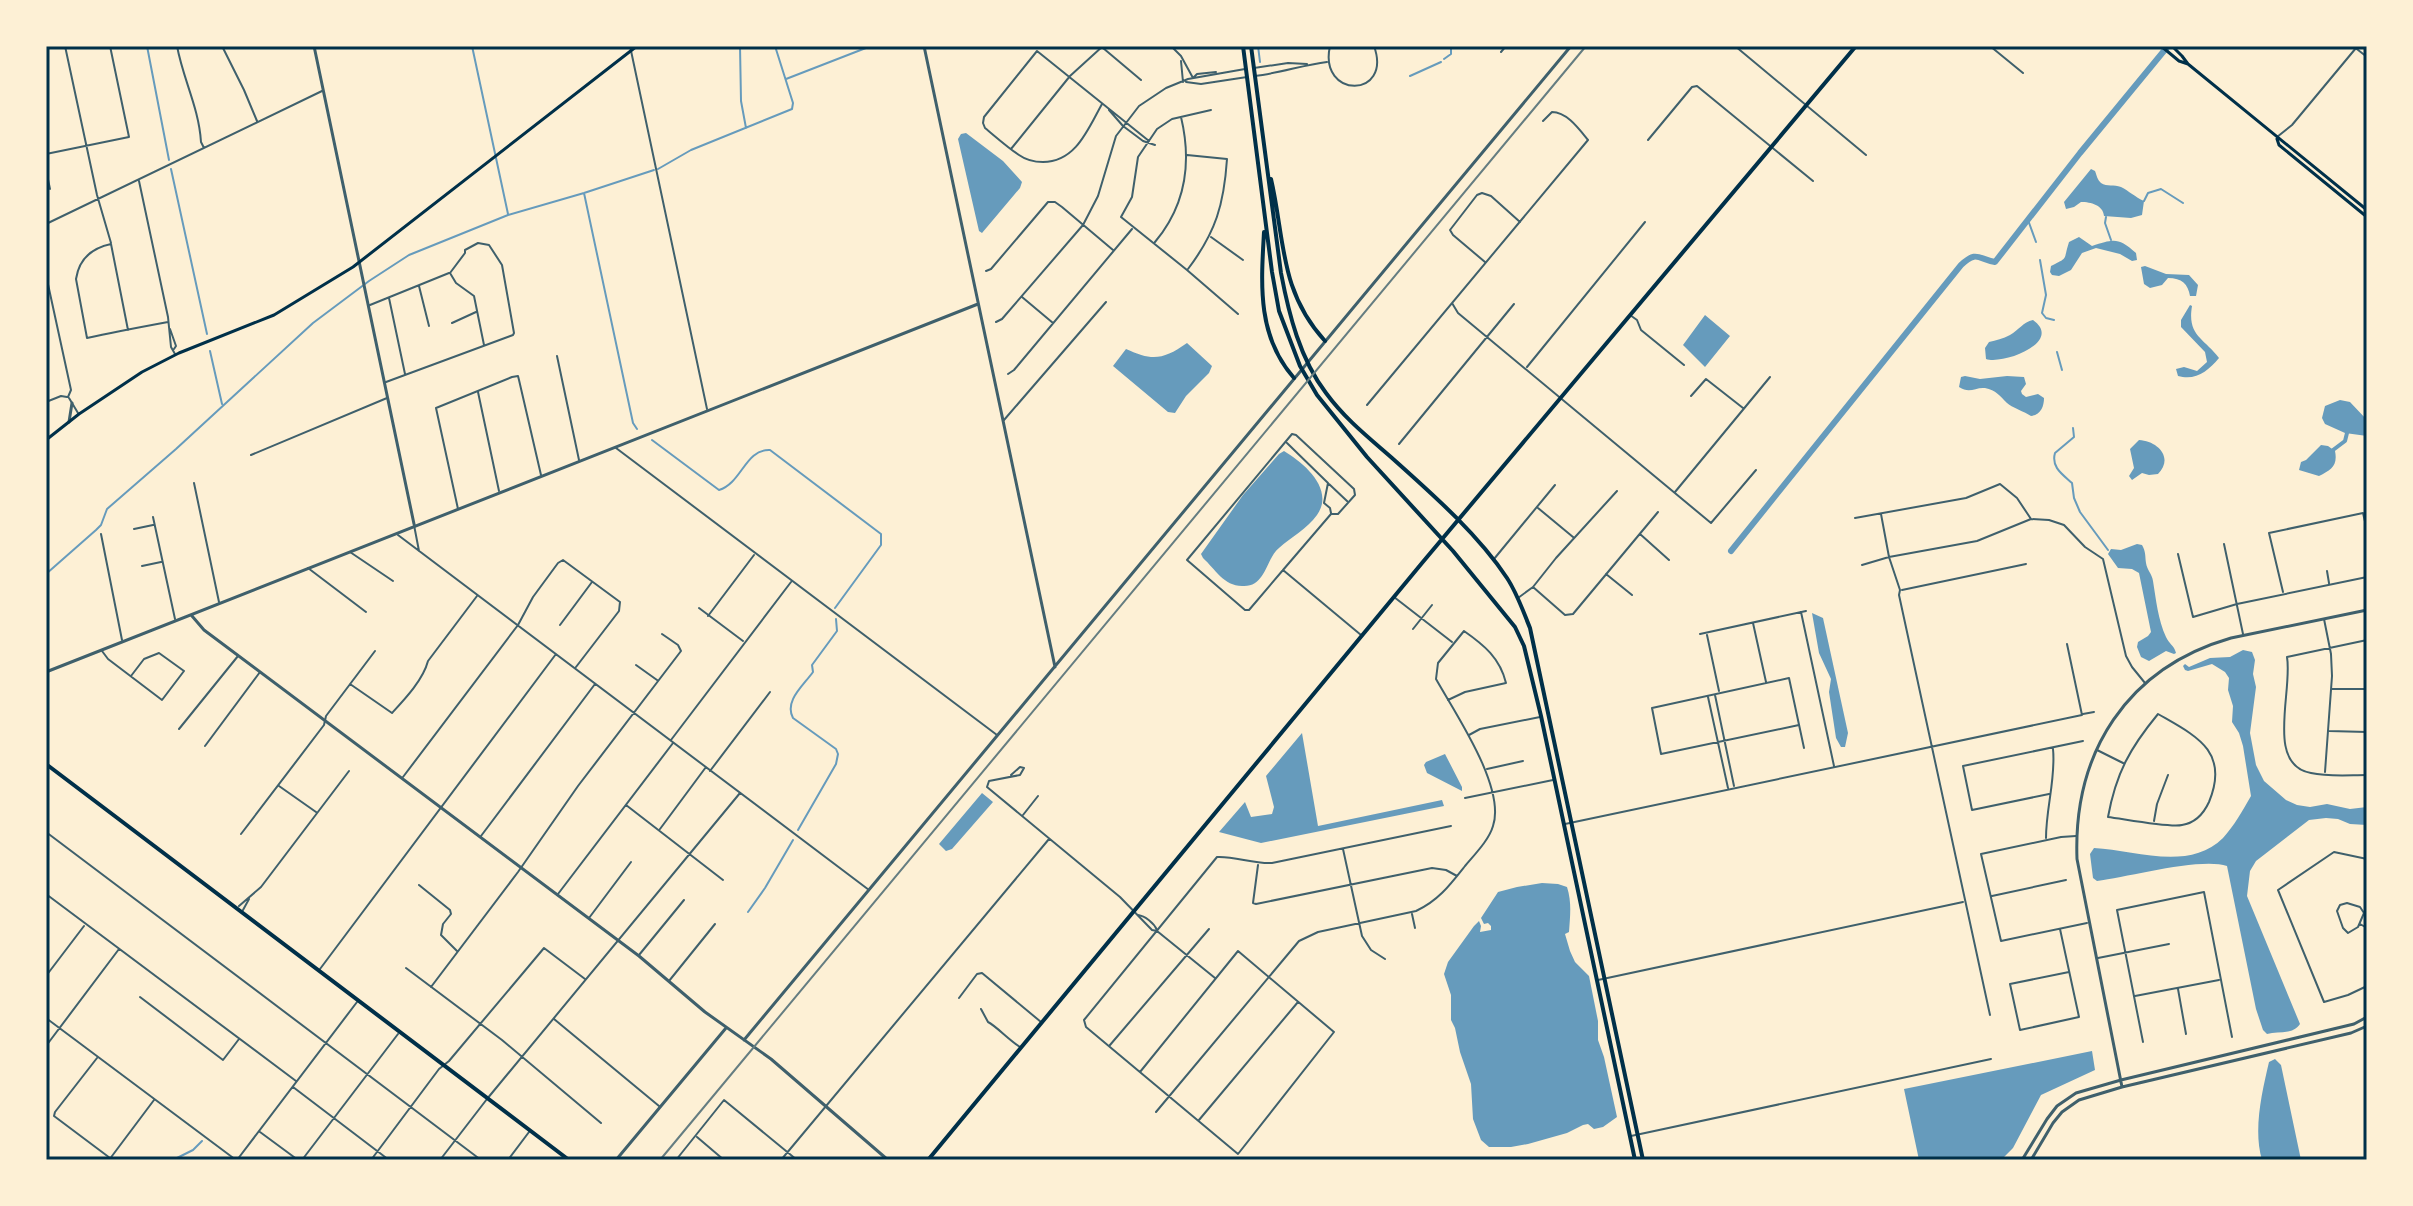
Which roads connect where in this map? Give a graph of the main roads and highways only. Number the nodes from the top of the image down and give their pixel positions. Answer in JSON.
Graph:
{"nodes":[{"id":1,"x":637,"y":46,"type":"edge"},
{"id":2,"x":1243,"y":46,"type":"edge"},
{"id":3,"x":1251,"y":46,"type":"edge"},
{"id":4,"x":1856,"y":46,"type":"edge"},
{"id":5,"x":2161,"y":46,"type":"edge"},
{"id":6,"x":631,"y":48,"type":"edge"},
{"id":7,"x":2173,"y":48,"type":"edge"},
{"id":8,"x":2188,"y":64,"type":"junction"},
{"id":9,"x":1254,"y":68,"type":"junction"},
{"id":10,"x":1246,"y":69,"type":"junction"},
{"id":11,"x":1255,"y":76,"type":"junction"},
{"id":12,"x":1247,"y":77,"type":"junction"},
{"id":13,"x":2276,"y":138,"type":"junction"},
{"id":14,"x":2296,"y":158,"type":"junction"},
{"id":15,"x":1266,"y":162,"type":"junction"},
{"id":16,"x":2315,"y":168,"type":"junction"},
{"id":17,"x":2367,"y":210,"type":"edge"},
{"id":18,"x":2367,"y":217,"type":"edge"},
{"id":19,"x":1265,"y":221,"type":"junction"},
{"id":20,"x":1325,"y":341,"type":"road end"},
{"id":21,"x":1294,"y":378,"type":"road end"},
{"id":22,"x":46,"y":440,"type":"edge"},
{"id":23,"x":1458,"y":520,"type":"junction"},
{"id":24,"x":1442,"y":539,"type":"junction"},
{"id":25,"x":1549,"y":715,"type":"junction"},
{"id":26,"x":1541,"y":716,"type":"junction"},
{"id":27,"x":46,"y":764,"type":"edge"},
{"id":28,"x":569,"y":1160,"type":"edge"},
{"id":29,"x":928,"y":1160,"type":"edge"},
{"id":30,"x":1635,"y":1160,"type":"edge"},
{"id":31,"x":1643,"y":1160,"type":"edge"}],
"edges":[{"from":1,"to":6,"type":"main road"},
{"from":2,"to":10,"type":"main road"},
{"from":3,"to":9,"type":"main road"},
{"from":4,"to":23,"type":"main road"},
{"from":5,"to":8,"type":"main road"},
{"from":6,"to":22,"type":"main road"},
{"from":7,"to":8,"type":"main road"},
{"from":8,"to":13,"type":"main road"},
{"from":9,"to":10,"type":"main road"},
{"from":9,"to":11,"type":"main road"},
{"from":10,"to":12,"type":"main road"},
{"from":11,"to":12,"type":"main road"},
{"from":11,"to":15,"type":"main road"},
{"from":12,"to":19,"type":"main road"},
{"from":13,"to":14,"type":"main road"},
{"from":13,"to":16,"type":"main road"},
{"from":14,"to":16,"type":"main road"},
{"from":14,"to":18,"type":"main road"},
{"from":15,"to":20,"type":"main road"},
{"from":15,"to":23,"type":"main road"},
{"from":16,"to":17,"type":"main road"},
{"from":19,"to":21,"type":"main road"},
{"from":19,"to":24,"type":"main road"},
{"from":23,"to":24,"type":"main road"},
{"from":23,"to":25,"type":"main road"},
{"from":24,"to":26,"type":"main road"},
{"from":24,"to":29,"type":"main road"},
{"from":25,"to":26,"type":"main road"},
{"from":25,"to":31,"type":"main road"},
{"from":26,"to":30,"type":"main road"},
{"from":27,"to":28,"type":"main road"}]}
